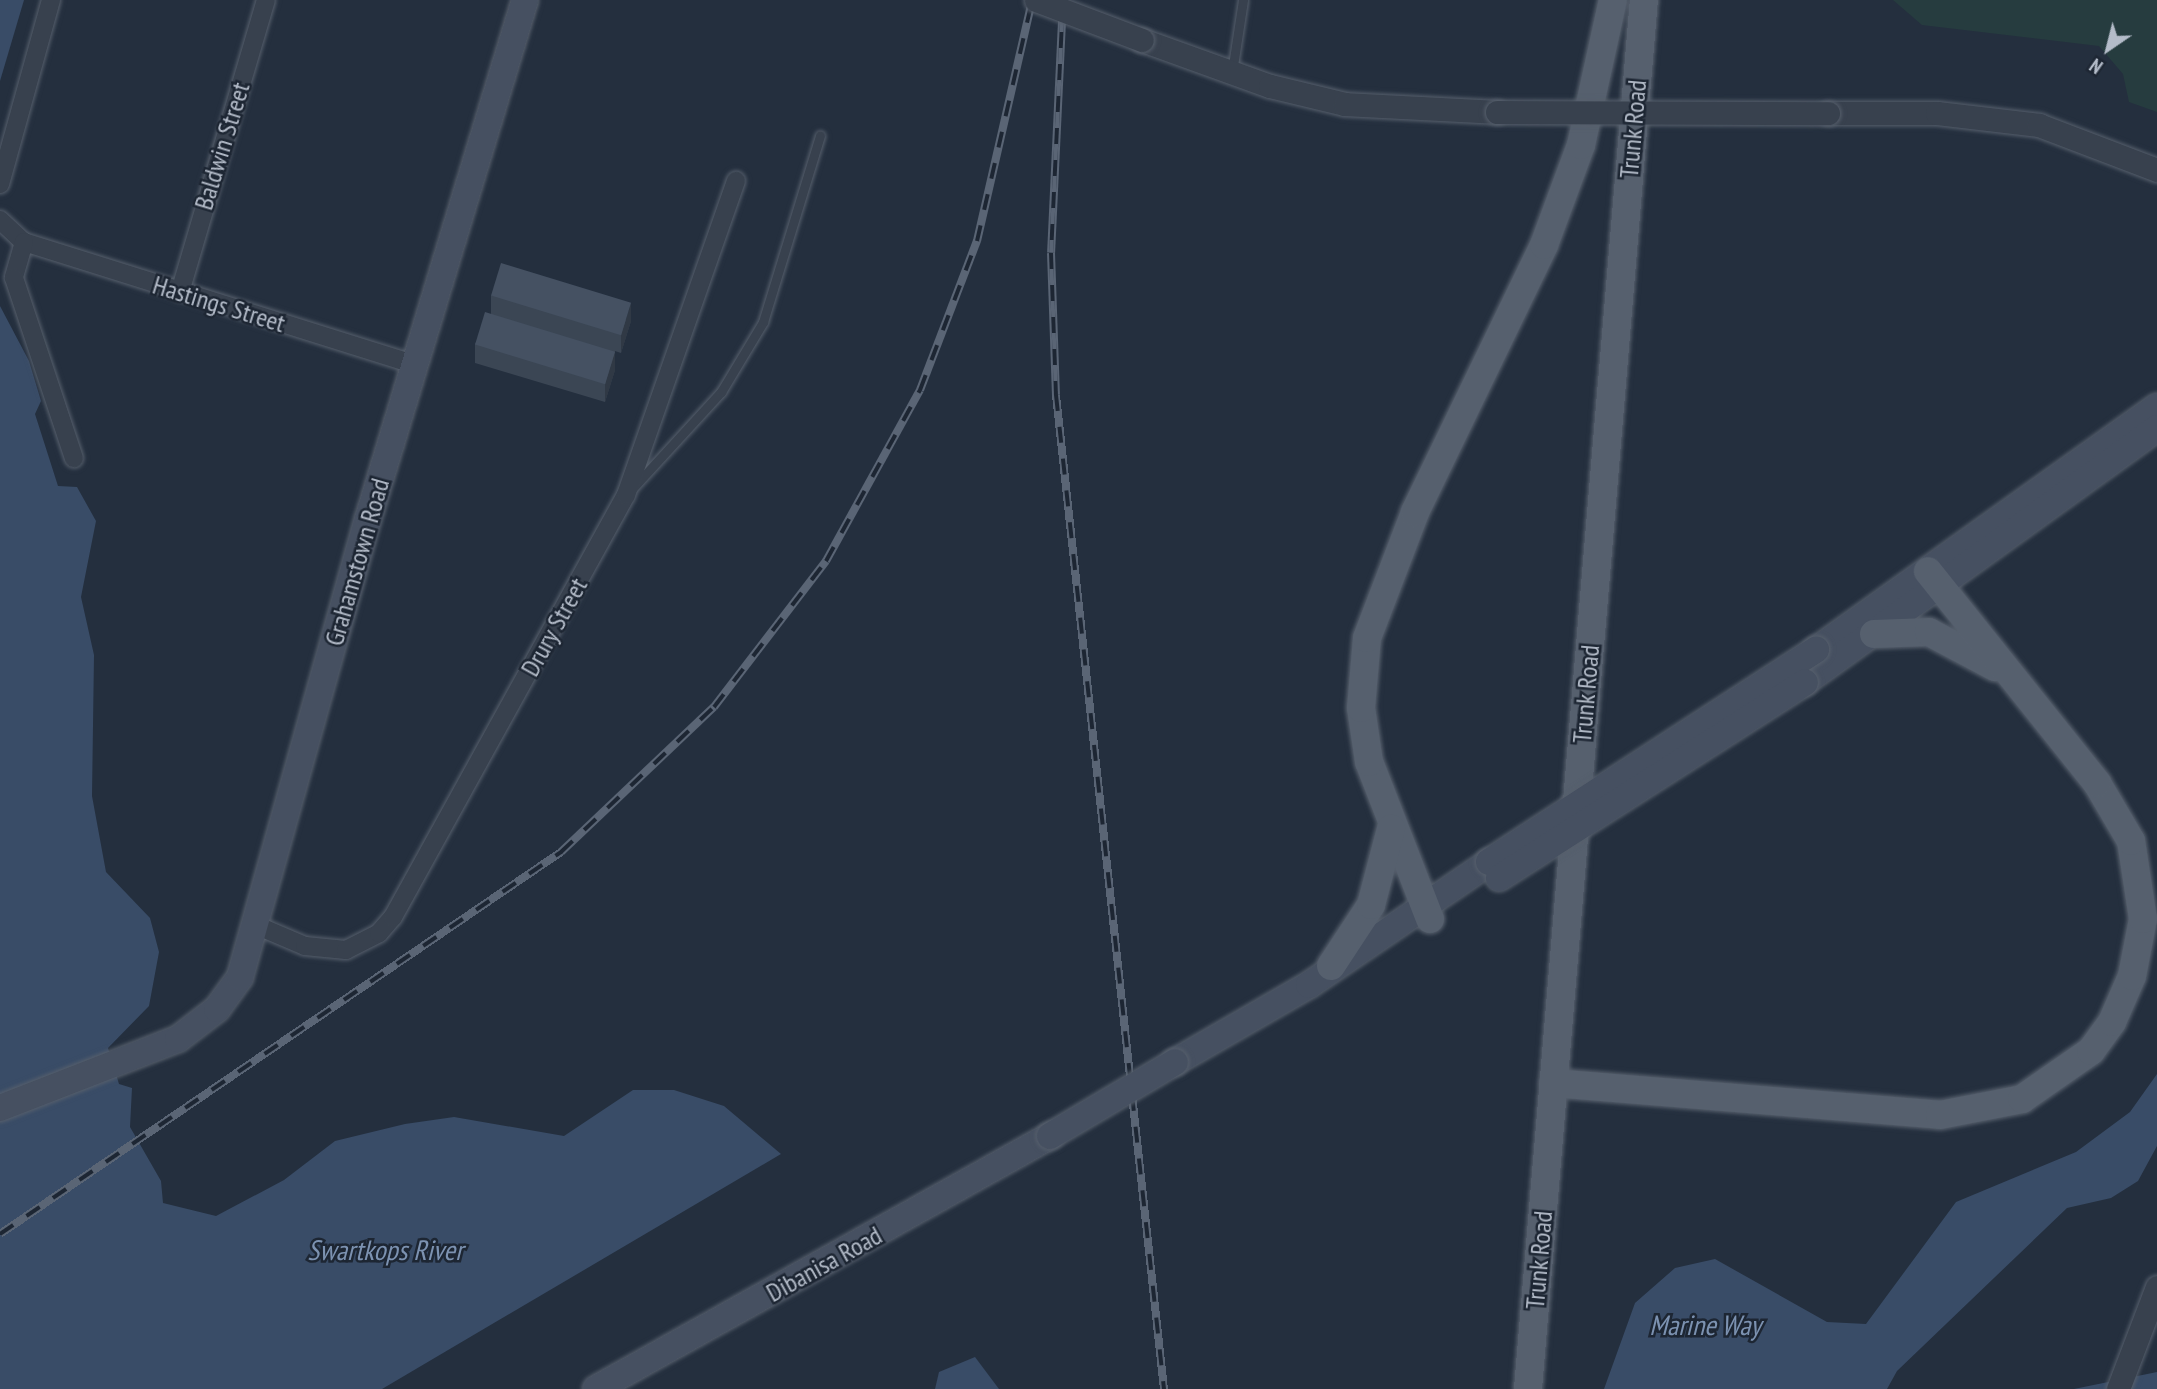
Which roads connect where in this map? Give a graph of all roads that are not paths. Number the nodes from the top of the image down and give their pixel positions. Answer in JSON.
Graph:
{"nodes":[{"id":1,"x":51,"y":0,"type":"edge"},
{"id":2,"x":266,"y":0,"type":"edge"},
{"id":3,"x":525,"y":0,"type":"edge"},
{"id":4,"x":1036,"y":0,"type":"edge"},
{"id":5,"x":1243,"y":0,"type":"edge"},
{"id":6,"x":1614,"y":0,"type":"edge"},
{"id":7,"x":1644,"y":0,"type":"edge"},
{"id":8,"x":1231,"y":74,"type":"junction"},
{"id":9,"x":820,"y":135,"type":"dead end"},
{"id":10,"x":2157,"y":170,"type":"edge"},
{"id":11,"x":736,"y":181,"type":"dead end"},
{"id":12,"x":0,"y":184,"type":"edge"},
{"id":13,"x":0,"y":220,"type":"edge"},
{"id":14,"x":24,"y":242,"type":"junction"},
{"id":15,"x":180,"y":292,"type":"junction"},
{"id":16,"x":414,"y":364,"type":"junction"},
{"id":17,"x":2157,"y":407,"type":"edge"},
{"id":18,"x":2157,"y":428,"type":"edge"},
{"id":19,"x":74,"y":458,"type":"dead end"},
{"id":20,"x":626,"y":495,"type":"junction"},
{"id":21,"x":1935,"y":579,"type":"junction"},
{"id":22,"x":1874,"y":634,"type":"junction"},
{"id":23,"x":2017,"y":682,"type":"junction"},
{"id":24,"x":1391,"y":829,"type":"junction"},
{"id":25,"x":1494,"y":870,"type":"junction"},
{"id":26,"x":1427,"y":912,"type":"junction"},
{"id":27,"x":258,"y":926,"type":"junction"},
{"id":28,"x":1331,"y":966,"type":"junction"},
{"id":29,"x":1309,"y":985,"type":"junction"},
{"id":30,"x":1553,"y":1083,"type":"junction"},
{"id":31,"x":0,"y":1108,"type":"edge"},
{"id":32,"x":2157,"y":1287,"type":"edge"},
{"id":33,"x":596,"y":1389,"type":"edge"},
{"id":34,"x":1528,"y":1389,"type":"edge"},
{"id":35,"x":2118,"y":1389,"type":"edge"}],
"edges":[{"from":1,"to":12,"type":"street"},
{"from":2,"to":15,"type":"street","name":"Baldwin Street"},
{"from":3,"to":16,"type":"main road","name":"Grahamstown Road"},
{"from":4,"to":8,"type":"street","bridge":true},
{"from":5,"to":8,"type":"lane"},
{"from":6,"to":24,"type":"main road"},
{"from":7,"to":30,"type":"main road","name":"Trunk Road"},
{"from":8,"to":10,"type":"street","bridge":true},
{"from":9,"to":20,"type":"lane"},
{"from":11,"to":20,"type":"street","name":"Drury Street"},
{"from":13,"to":14,"type":"street"},
{"from":14,"to":15,"type":"street","name":"Hastings Street"},
{"from":14,"to":19,"type":"street"},
{"from":15,"to":16,"type":"street","name":"Hastings Street"},
{"from":16,"to":27,"type":"main road","name":"Grahamstown Road"},
{"from":17,"to":21,"type":"main road"},
{"from":18,"to":21,"type":"main road"},
{"from":20,"to":27,"type":"street","name":"Drury Street"},
{"from":21,"to":22,"type":"main road"},
{"from":21,"to":23,"type":"main road"},
{"from":21,"to":25,"type":"main road","bridge":true},
{"from":22,"to":23,"type":"main road"},
{"from":22,"to":25,"type":"main road","bridge":true},
{"from":23,"to":30,"type":"main road"},
{"from":24,"to":26,"type":"main road"},
{"from":24,"to":28,"type":"main road"},
{"from":25,"to":26,"type":"main road"},
{"from":26,"to":28,"type":"main road"},
{"from":26,"to":29,"type":"main road"},
{"from":27,"to":31,"type":"main road","name":"Grahamstown Road"},
{"from":28,"to":29,"type":"main road"},
{"from":29,"to":33,"type":"main road","name":"Dibanisa Road","bridge":true},
{"from":30,"to":34,"type":"main road","name":"Trunk Road"},
{"from":32,"to":35,"type":"street"}]}
